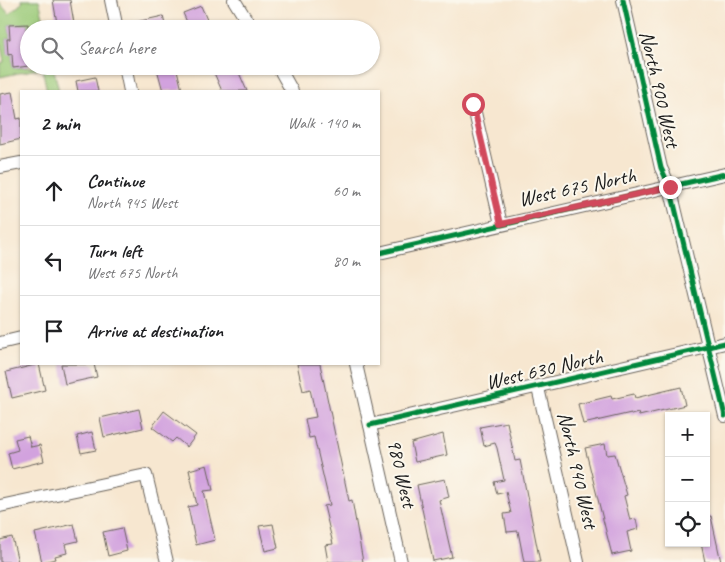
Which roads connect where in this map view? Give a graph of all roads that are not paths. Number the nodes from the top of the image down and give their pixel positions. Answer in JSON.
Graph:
{"nodes":[{"id":1,"x":111,"y":0,"type":"edge"},
{"id":2,"x":234,"y":0,"type":"edge"},
{"id":3,"x":624,"y":0,"type":"edge"},
{"id":4,"x":115,"y":20,"type":"edge"},
{"id":5,"x":246,"y":20,"type":"edge"},
{"id":6,"x":127,"y":75,"type":"edge"},
{"id":7,"x":283,"y":75,"type":"edge"},
{"id":8,"x":130,"y":90,"type":"edge"},
{"id":9,"x":291,"y":90,"type":"edge"},
{"id":10,"x":473,"y":104,"type":"dead end"},
{"id":11,"x":20,"y":163,"type":"edge"},
{"id":12,"x":0,"y":167,"type":"edge"},
{"id":13,"x":725,"y":174,"type":"edge"},
{"id":14,"x":670,"y":187,"type":"junction"},
{"id":15,"x":501,"y":224,"type":"junction"},
{"id":16,"x":380,"y":253,"type":"edge"},
{"id":17,"x":20,"y":338,"type":"edge"},
{"id":18,"x":0,"y":343,"type":"edge"},
{"id":19,"x":725,"y":343,"type":"edge"},
{"id":20,"x":709,"y":347,"type":"junction"},
{"id":21,"x":356,"y":365,"type":"edge"},
{"id":22,"x":538,"y":388,"type":"junction"},
{"id":23,"x":725,"y":416,"type":"edge"},
{"id":24,"x":370,"y":425,"type":"junction"},
{"id":25,"x":0,"y":506,"type":"edge"},
{"id":26,"x":167,"y":562,"type":"edge"},
{"id":27,"x":401,"y":562,"type":"edge"},
{"id":28,"x":578,"y":562,"type":"edge"}],
"edges":[{"from":1,"to":4,"type":"street"},
{"from":2,"to":5,"type":"street"},
{"from":3,"to":14,"type":"street","name":"North 900 West"},
{"from":6,"to":8,"type":"street"},
{"from":7,"to":9,"type":"street"},
{"from":10,"to":15,"type":"street"},
{"from":11,"to":12,"type":"street"},
{"from":13,"to":14,"type":"street","name":"West 675 North"},
{"from":14,"to":15,"type":"street","name":"West 675 North"},
{"from":14,"to":20,"type":"street","name":"North 900 West"},
{"from":15,"to":16,"type":"street","name":"West 675 North"},
{"from":17,"to":18,"type":"street"},
{"from":19,"to":20,"type":"street","name":"West 630 North"},
{"from":20,"to":22,"type":"street","name":"West 630 North"},
{"from":20,"to":23,"type":"street","name":"North 900 West"},
{"from":21,"to":24,"type":"street","name":"980 West"},
{"from":22,"to":24,"type":"street","name":"West 630 North"},
{"from":22,"to":28,"type":"street","name":"North 940 West"},
{"from":24,"to":27,"type":"street","name":"980 West"},
{"from":25,"to":26,"type":"street"}]}
